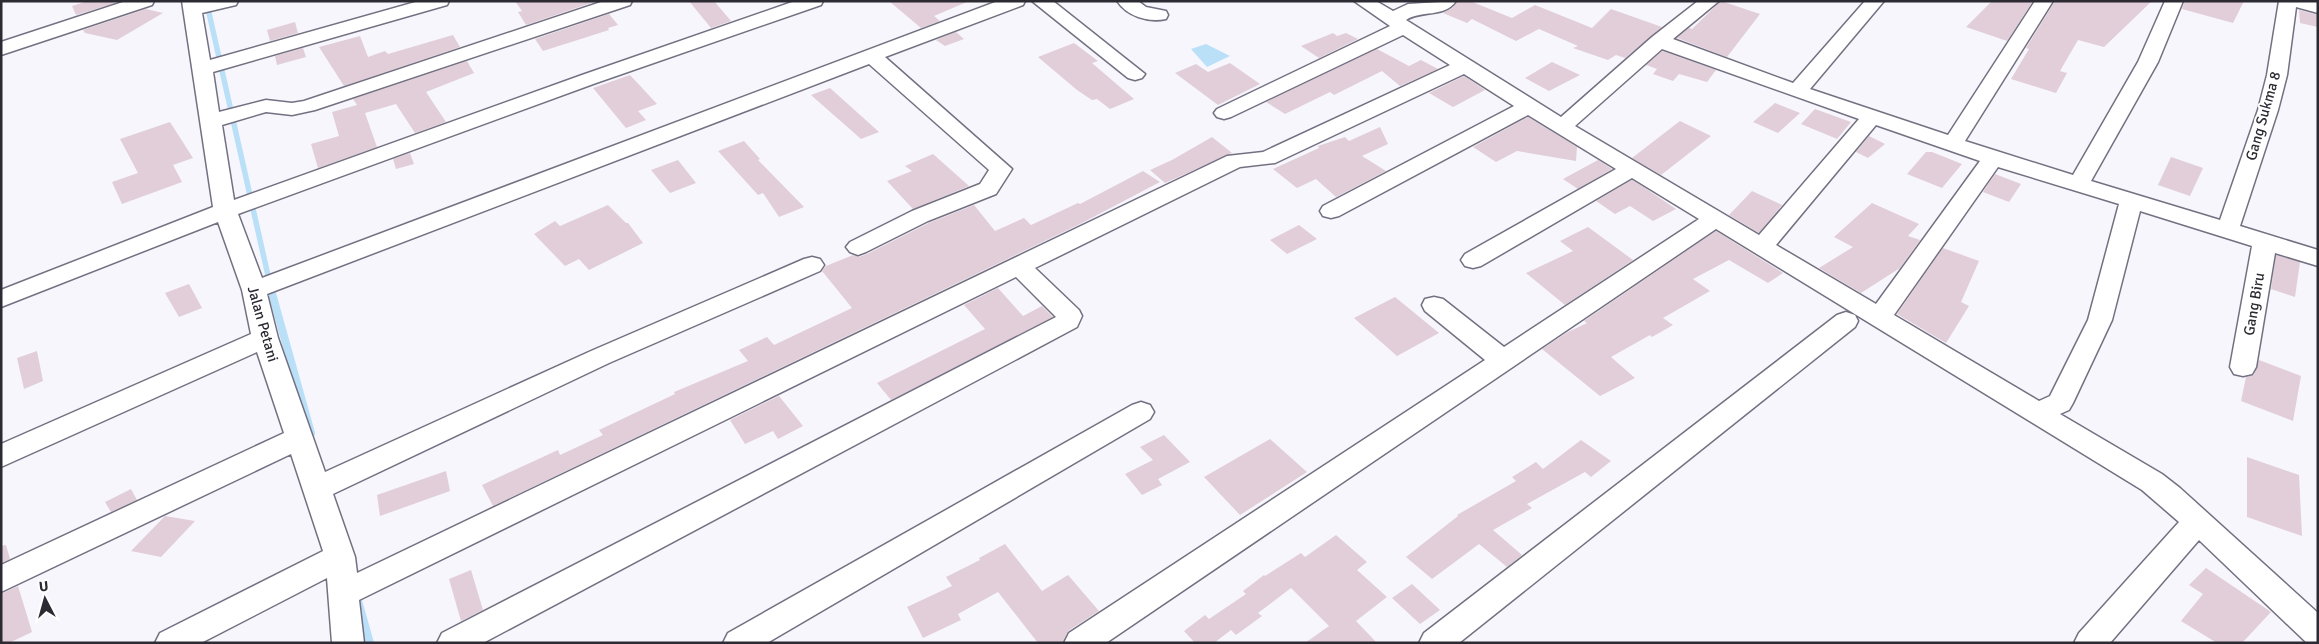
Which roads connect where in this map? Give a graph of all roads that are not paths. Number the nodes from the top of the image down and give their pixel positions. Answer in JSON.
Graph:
{"nodes":[{"id":1,"x":145,"y":1,"type":"edge"},
{"id":2,"x":440,"y":1,"type":"edge"},
{"id":3,"x":623,"y":1,"type":"edge"},
{"id":4,"x":814,"y":1,"type":"edge"},
{"id":5,"x":1016,"y":1,"type":"edge"},
{"id":6,"x":1041,"y":1,"type":"edge"},
{"id":7,"x":1126,"y":1,"type":"edge"},
{"id":8,"x":1363,"y":1,"type":"edge"},
{"id":9,"x":1447,"y":1,"type":"edge"},
{"id":10,"x":1710,"y":1,"type":"edge"},
{"id":11,"x":1875,"y":1,"type":"edge"},
{"id":12,"x":2044,"y":1,"type":"edge"},
{"id":13,"x":2174,"y":1,"type":"edge"},
{"id":14,"x":2288,"y":1,"type":"edge"},
{"id":15,"x":2295,"y":1,"type":"edge"},
{"id":16,"x":208,"y":4,"type":"edge"},
{"id":17,"x":581,"y":7,"type":"edge"},
{"id":18,"x":2318,"y":7,"type":"edge"},
{"id":19,"x":1159,"y":15,"type":"dead end"},
{"id":20,"x":1398,"y":23,"type":"junction"},
{"id":21,"x":1659,"y":41,"type":"junction"},
{"id":22,"x":1,"y":49,"type":"edge"},
{"id":23,"x":872,"y":56,"type":"junction"},
{"id":24,"x":1464,"y":66,"type":"junction"},
{"id":25,"x":208,"y":67,"type":"junction"},
{"id":26,"x":1135,"y":74,"type":"dead end"},
{"id":27,"x":1797,"y":92,"type":"junction"},
{"id":28,"x":1529,"y":106,"type":"junction"},
{"id":29,"x":1224,"y":113,"type":"dead end"},
{"id":30,"x":1872,"y":117,"type":"junction"},
{"id":31,"x":217,"y":119,"type":"junction"},
{"id":32,"x":1562,"y":127,"type":"junction"},
{"id":33,"x":1954,"y":144,"type":"junction"},
{"id":34,"x":1993,"y":158,"type":"junction"},
{"id":35,"x":1632,"y":169,"type":"junction"},
{"id":36,"x":2078,"y":184,"type":"junction"},
{"id":37,"x":2131,"y":201,"type":"junction"},
{"id":38,"x":230,"y":209,"type":"junction"},
{"id":39,"x":1331,"y":211,"type":"dead end"},
{"id":40,"x":1715,"y":219,"type":"junction"},
{"id":41,"x":2228,"y":229,"type":"junction"},
{"id":42,"x":2265,"y":241,"type":"junction"},
{"id":43,"x":858,"y":247,"type":"dead end"},
{"id":44,"x":1762,"y":247,"type":"junction"},
{"id":45,"x":2318,"y":258,"type":"edge"},
{"id":46,"x":1473,"y":260,"type":"dead end"},
{"id":47,"x":812,"y":265,"type":"dead end"},
{"id":48,"x":1018,"y":265,"type":"junction"},
{"id":49,"x":261,"y":289,"type":"junction"},
{"id":50,"x":1,"y":299,"type":"edge"},
{"id":51,"x":1434,"y":305,"type":"dead end"},
{"id":52,"x":1879,"y":317,"type":"junction"},
{"id":53,"x":1846,"y":321,"type":"dead end"},
{"id":54,"x":265,"y":338,"type":"junction"},
{"id":55,"x":1503,"y":360,"type":"junction"},
{"id":56,"x":2243,"y":367,"type":"dead end"},
{"id":57,"x":1141,"y":412,"type":"dead end"},
{"id":58,"x":2037,"y":412,"type":"junction"},
{"id":59,"x":299,"y":438,"type":"junction"},
{"id":60,"x":1,"y":456,"type":"edge"},
{"id":61,"x":316,"y":489,"type":"junction"},
{"id":62,"x":2198,"y":522,"type":"junction"},
{"id":63,"x":340,"y":557,"type":"junction"},
{"id":64,"x":1,"y":579,"type":"edge"},
{"id":65,"x":344,"y":592,"type":"junction"},
{"id":66,"x":2318,"y":633,"type":"edge"},
{"id":67,"x":171,"y":643,"type":"edge"},
{"id":68,"x":348,"y":643,"type":"edge"},
{"id":69,"x":453,"y":643,"type":"edge"},
{"id":70,"x":739,"y":643,"type":"edge"},
{"id":71,"x":1080,"y":643,"type":"edge"},
{"id":72,"x":1435,"y":643,"type":"edge"},
{"id":73,"x":2090,"y":643,"type":"edge"}],
"edges":[{"from":1,"to":22,"type":"street"},
{"from":2,"to":25,"type":"street"},
{"from":3,"to":17,"type":"street"},
{"from":4,"to":38,"type":"street"},
{"from":5,"to":23,"type":"street"},
{"from":6,"to":26,"type":"street"},
{"from":7,"to":19,"type":"street"},
{"from":8,"to":20,"type":"street"},
{"from":9,"to":20,"type":"street"},
{"from":10,"to":21,"type":"street"},
{"from":11,"to":27,"type":"street"},
{"from":12,"to":33,"type":"street"},
{"from":13,"to":36,"type":"street"},
{"from":14,"to":41,"type":"street","name":"Gang Sukma 8"},
{"from":15,"to":18,"type":"street"},
{"from":16,"to":25,"type":"street","name":"Jalan Petani"},
{"from":17,"to":31,"type":"street"},
{"from":20,"to":24,"type":"street"},
{"from":20,"to":29,"type":"street"},
{"from":21,"to":27,"type":"street"},
{"from":21,"to":32,"type":"street"},
{"from":23,"to":43,"type":"street"},
{"from":23,"to":49,"type":"street"},
{"from":24,"to":28,"type":"street"},
{"from":24,"to":48,"type":"street"},
{"from":25,"to":31,"type":"street","name":"Jalan Petani"},
{"from":27,"to":30,"type":"street"},
{"from":28,"to":32,"type":"street"},
{"from":28,"to":39,"type":"street"},
{"from":30,"to":33,"type":"street"},
{"from":30,"to":44,"type":"street"},
{"from":31,"to":38,"type":"street","name":"Jalan Petani"},
{"from":32,"to":35,"type":"street"},
{"from":33,"to":34,"type":"street"},
{"from":34,"to":36,"type":"street"},
{"from":34,"to":52,"type":"street"},
{"from":35,"to":40,"type":"street"},
{"from":35,"to":46,"type":"street"},
{"from":36,"to":37,"type":"street"},
{"from":37,"to":41,"type":"street"},
{"from":37,"to":58,"type":"street"},
{"from":38,"to":49,"type":"street","name":"Jalan Petani"},
{"from":38,"to":50,"type":"street"},
{"from":40,"to":44,"type":"street"},
{"from":40,"to":55,"type":"street"},
{"from":41,"to":42,"type":"street"},
{"from":42,"to":45,"type":"street"},
{"from":42,"to":56,"type":"street","name":"Gang Biru"},
{"from":44,"to":52,"type":"street"},
{"from":47,"to":61,"type":"street"},
{"from":48,"to":65,"type":"street"},
{"from":48,"to":69,"type":"street"},
{"from":49,"to":54,"type":"street","name":"Jalan Petani"},
{"from":51,"to":55,"type":"street"},
{"from":52,"to":58,"type":"street"},
{"from":53,"to":72,"type":"street"},
{"from":54,"to":59,"type":"street","name":"Jalan Petani"},
{"from":54,"to":60,"type":"street"},
{"from":55,"to":71,"type":"street"},
{"from":57,"to":70,"type":"street"},
{"from":58,"to":62,"type":"street"},
{"from":59,"to":61,"type":"street","name":"Jalan Petani"},
{"from":59,"to":64,"type":"street"},
{"from":61,"to":63,"type":"street","name":"Jalan Petani"},
{"from":62,"to":66,"type":"street"},
{"from":62,"to":73,"type":"street"},
{"from":63,"to":65,"type":"street","name":"Jalan Petani"},
{"from":63,"to":67,"type":"street"},
{"from":65,"to":68,"type":"street","name":"Jalan Petani"}]}
